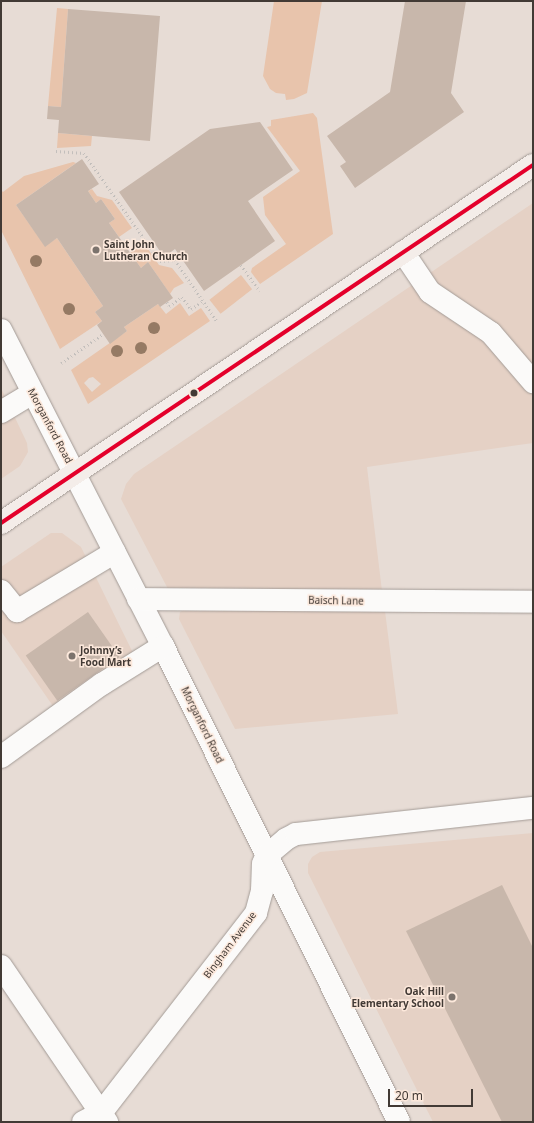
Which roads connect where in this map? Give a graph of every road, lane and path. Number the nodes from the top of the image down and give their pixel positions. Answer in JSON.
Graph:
{"nodes":[{"id":1,"x":56,"y":151,"type":"dead end"},
{"id":2,"x":533,"y":165,"type":"edge"},
{"id":3,"x":403,"y":252,"type":"junction"},
{"id":4,"x":241,"y":265,"type":"dead end"},
{"id":5,"x":260,"y":291,"type":"dead end"},
{"id":6,"x":203,"y":301,"type":"junction"},
{"id":7,"x":166,"y":302,"type":"dead end"},
{"id":8,"x":217,"y":321,"type":"dead end"},
{"id":9,"x":103,"y":334,"type":"dead end"},
{"id":10,"x":3,"y":340,"type":"edge"},
{"id":11,"x":61,"y":363,"type":"dead end"},
{"id":12,"x":533,"y":382,"type":"edge"},
{"id":13,"x":33,"y":393,"type":"junction"},
{"id":14,"x":1,"y":412,"type":"edge"},
{"id":15,"x":74,"y":472,"type":"junction"},
{"id":16,"x":2,"y":521,"type":"edge"},
{"id":17,"x":115,"y":552,"type":"junction"},
{"id":18,"x":1,"y":590,"type":"edge"},
{"id":19,"x":138,"y":599,"type":"junction"},
{"id":20,"x":533,"y":602,"type":"edge"},
{"id":21,"x":163,"y":646,"type":"junction"},
{"id":22,"x":1,"y":757,"type":"edge"},
{"id":23,"x":533,"y":808,"type":"edge"},
{"id":24,"x":266,"y":856,"type":"junction"},
{"id":25,"x":1,"y":966,"type":"edge"},
{"id":26,"x":97,"y":1119,"type":"edge"},
{"id":27,"x":399,"y":1122,"type":"edge"}],
"edges":[{"from":1,"to":6,"type":"path"},
{"from":2,"to":3,"type":"main road"},
{"from":3,"to":12,"type":"street"},
{"from":3,"to":15,"type":"main road"},
{"from":4,"to":5,"type":"path"},
{"from":6,"to":7,"type":"path"},
{"from":6,"to":8,"type":"path"},
{"from":9,"to":11,"type":"path"},
{"from":10,"to":13,"type":"street","name":"Morganford Road"},
{"from":13,"to":14,"type":"street"},
{"from":13,"to":15,"type":"street","name":"Morganford Road"},
{"from":15,"to":16,"type":"main road"},
{"from":15,"to":17,"type":"street","name":"Morganford Road"},
{"from":17,"to":18,"type":"street"},
{"from":17,"to":19,"type":"street","name":"Morganford Road"},
{"from":19,"to":20,"type":"street","name":"Baisch Lane"},
{"from":19,"to":21,"type":"street","name":"Morganford Road"},
{"from":21,"to":22,"type":"street"},
{"from":21,"to":24,"type":"street","name":"Morganford Road"},
{"from":23,"to":24,"type":"street"},
{"from":24,"to":26,"type":"street","name":"Bingham Avenue"},
{"from":24,"to":27,"type":"street","name":"Morganford Road"},
{"from":25,"to":26,"type":"street"}]}
